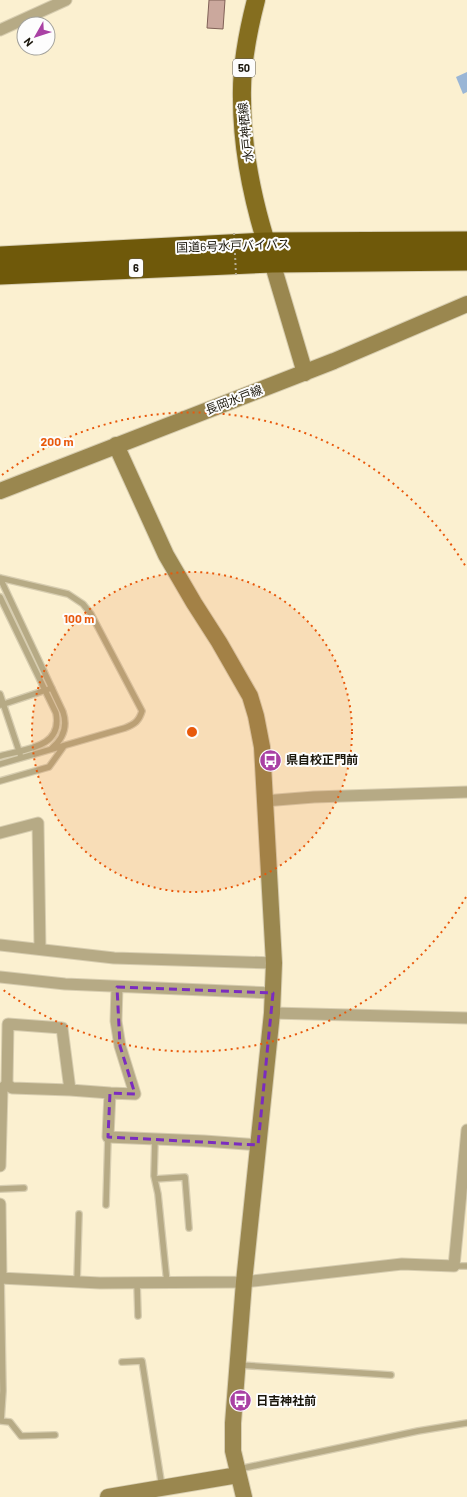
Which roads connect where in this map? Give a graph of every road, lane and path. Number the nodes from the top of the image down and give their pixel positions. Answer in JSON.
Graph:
{"nodes":[{"id":1,"x":66,"y":0,"type":"edge"},
{"id":2,"x":256,"y":0,"type":"edge"},
{"id":3,"x":0,"y":30,"type":"edge"},
{"id":4,"x":234,"y":233,"type":"dead end"},
{"id":5,"x":467,"y":242,"type":"edge"},
{"id":6,"x":269,"y":253,"type":"junction"},
{"id":7,"x":0,"y":257,"type":"edge"},
{"id":8,"x":467,"y":260,"type":"edge"},
{"id":9,"x":0,"y":274,"type":"edge"},
{"id":10,"x":236,"y":275,"type":"dead end"},
{"id":11,"x":467,"y":304,"type":"edge"},
{"id":12,"x":305,"y":373,"type":"junction"},
{"id":13,"x":116,"y":445,"type":"junction"},
{"id":14,"x":0,"y":491,"type":"edge"},
{"id":15,"x":0,"y":578,"type":"edge"},
{"id":16,"x":0,"y":596,"type":"edge"},
{"id":17,"x":52,"y":688,"type":"junction"},
{"id":18,"x":44,"y":690,"type":"junction"},
{"id":19,"x":0,"y":694,"type":"edge"},
{"id":20,"x":2,"y":704,"type":"edge"},
{"id":21,"x":64,"y":746,"type":"junction"},
{"id":22,"x":19,"y":751,"type":"junction"},
{"id":23,"x":47,"y":751,"type":"junction"},
{"id":24,"x":0,"y":756,"type":"edge"},
{"id":25,"x":22,"y":758,"type":"junction"},
{"id":26,"x":0,"y":764,"type":"edge"},
{"id":27,"x":0,"y":781,"type":"edge"},
{"id":28,"x":467,"y":792,"type":"edge"},
{"id":29,"x":264,"y":801,"type":"junction"},
{"id":30,"x":0,"y":833,"type":"edge"},
{"id":31,"x":0,"y":945,"type":"edge"},
{"id":32,"x":40,"y":949,"type":"junction"},
{"id":33,"x":274,"y":963,"type":"junction"},
{"id":34,"x":0,"y":977,"type":"edge"},
{"id":35,"x":116,"y":987,"type":"junction"},
{"id":36,"x":273,"y":993,"type":"junction"},
{"id":37,"x":272,"y":1013,"type":"junction"},
{"id":38,"x":467,"y":1018,"type":"edge"},
{"id":39,"x":7,"y":1084,"type":"junction"},
{"id":40,"x":70,"y":1090,"type":"junction"},
{"id":41,"x":110,"y":1093,"type":"junction"},
{"id":42,"x":467,"y":1130,"type":"edge"},
{"id":43,"x":108,"y":1137,"type":"junction"},
{"id":44,"x":155,"y":1139,"type":"junction"},
{"id":45,"x":258,"y":1145,"type":"junction"},
{"id":46,"x":0,"y":1166,"type":"edge"},
{"id":47,"x":155,"y":1178,"type":"junction"},
{"id":48,"x":24,"y":1188,"type":"dead end"},
{"id":49,"x":0,"y":1189,"type":"edge"},
{"id":50,"x":0,"y":1204,"type":"edge"},
{"id":51,"x":106,"y":1206,"type":"dead end"},
{"id":52,"x":79,"y":1214,"type":"dead end"},
{"id":53,"x":189,"y":1228,"type":"dead end"},
{"id":54,"x":454,"y":1266,"type":"junction"},
{"id":55,"x":467,"y":1266,"type":"edge"},
{"id":56,"x":1,"y":1278,"type":"edge"},
{"id":57,"x":77,"y":1282,"type":"junction"},
{"id":58,"x":244,"y":1282,"type":"junction"},
{"id":59,"x":138,"y":1283,"type":"junction"},
{"id":60,"x":167,"y":1283,"type":"junction"},
{"id":61,"x":138,"y":1316,"type":"dead end"},
{"id":62,"x":122,"y":1362,"type":"dead end"},
{"id":63,"x":237,"y":1365,"type":"junction"},
{"id":64,"x":391,"y":1375,"type":"dead end"},
{"id":65,"x":467,"y":1423,"type":"edge"},
{"id":66,"x":55,"y":1435,"type":"dead end"},
{"id":67,"x":237,"y":1472,"type":"junction"},
{"id":68,"x":162,"y":1487,"type":"junction"},
{"id":69,"x":108,"y":1497,"type":"edge"},
{"id":70,"x":244,"y":1497,"type":"edge"}],
"edges":[{"from":1,"to":3,"type":"street"},
{"from":2,"to":6,"type":"main road","name":"水戸神栖線","number":"50"},
{"from":4,"to":10,"type":"path","bridge":true},
{"from":5,"to":6,"type":"highway","name":"国道6号水戸バイパス","number":"6"},
{"from":6,"to":7,"type":"highway","name":"国道6号水戸バイパス","number":"6"},
{"from":6,"to":8,"type":"highway","name":"国道6号水戸バイパス","number":"6"},
{"from":6,"to":9,"type":"highway","name":"国道6号水戸バイパス","number":"6"},
{"from":6,"to":12,"type":"street"},
{"from":11,"to":12,"type":"street","name":"長岡水戸線"},
{"from":12,"to":13,"type":"street","name":"長岡水戸線"},
{"from":13,"to":14,"type":"street","name":"長岡水戸線"},
{"from":13,"to":29,"type":"street"},
{"from":15,"to":17,"type":"lane"},
{"from":15,"to":21,"type":"lane"},
{"from":16,"to":18,"type":"lane"},
{"from":17,"to":18,"type":"lane"},
{"from":17,"to":23,"type":"lane"},
{"from":18,"to":20,"type":"lane"},
{"from":18,"to":22,"type":"lane"},
{"from":19,"to":20,"type":"lane"},
{"from":20,"to":22,"type":"lane"},
{"from":21,"to":23,"type":"lane"},
{"from":21,"to":27,"type":"lane"},
{"from":22,"to":24,"type":"lane"},
{"from":22,"to":25,"type":"lane"},
{"from":23,"to":25,"type":"lane"},
{"from":25,"to":26,"type":"lane"},
{"from":28,"to":29,"type":"street"},
{"from":29,"to":33,"type":"street"},
{"from":30,"to":32,"type":"street"},
{"from":31,"to":32,"type":"street"},
{"from":32,"to":33,"type":"street"},
{"from":33,"to":36,"type":"street"},
{"from":34,"to":35,"type":"street"},
{"from":35,"to":36,"type":"street"},
{"from":35,"to":41,"type":"street"},
{"from":36,"to":37,"type":"street"},
{"from":37,"to":38,"type":"street"},
{"from":37,"to":45,"type":"street"},
{"from":39,"to":40,"type":"street"},
{"from":39,"to":40,"type":"street"},
{"from":39,"to":46,"type":"street"},
{"from":40,"to":41,"type":"street"},
{"from":41,"to":43,"type":"street"},
{"from":42,"to":54,"type":"street"},
{"from":43,"to":44,"type":"street"},
{"from":43,"to":51,"type":"lane"},
{"from":44,"to":45,"type":"street"},
{"from":44,"to":47,"type":"lane"},
{"from":45,"to":58,"type":"street"},
{"from":47,"to":53,"type":"lane"},
{"from":47,"to":60,"type":"lane"},
{"from":48,"to":49,"type":"lane"},
{"from":50,"to":56,"type":"street"},
{"from":52,"to":57,"type":"lane"},
{"from":54,"to":55,"type":"lane"},
{"from":54,"to":58,"type":"street"},
{"from":56,"to":57,"type":"street"},
{"from":56,"to":66,"type":"lane"},
{"from":57,"to":59,"type":"street"},
{"from":58,"to":60,"type":"street"},
{"from":58,"to":63,"type":"street"},
{"from":59,"to":60,"type":"street"},
{"from":59,"to":61,"type":"lane"},
{"from":62,"to":68,"type":"lane"},
{"from":63,"to":64,"type":"lane"},
{"from":63,"to":67,"type":"street"},
{"from":65,"to":67,"type":"lane"},
{"from":67,"to":68,"type":"street"},
{"from":67,"to":70,"type":"street"},
{"from":68,"to":69,"type":"street"}]}
